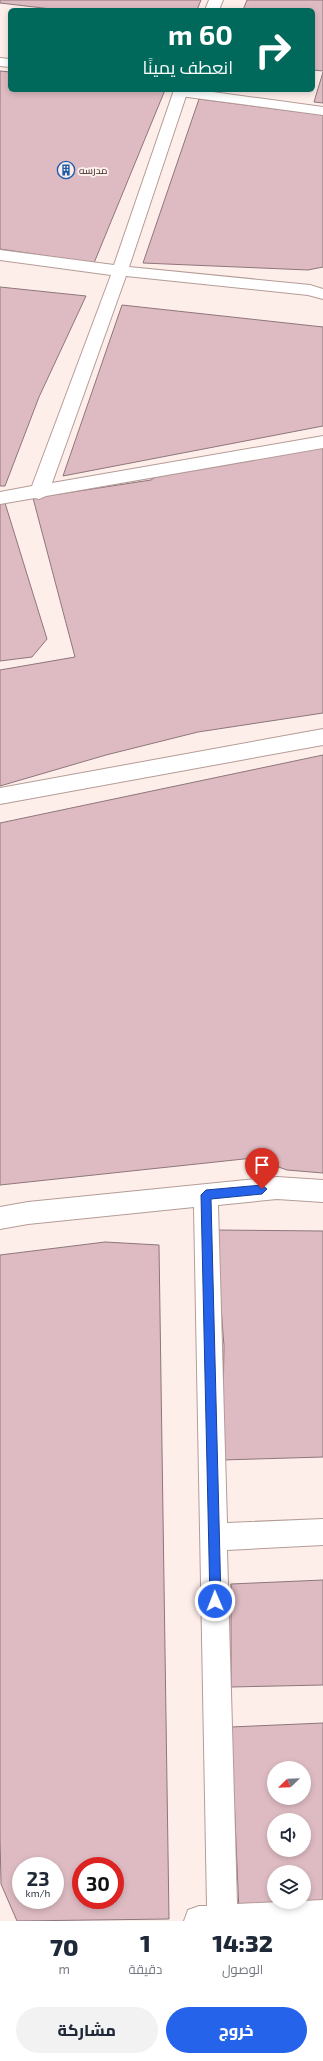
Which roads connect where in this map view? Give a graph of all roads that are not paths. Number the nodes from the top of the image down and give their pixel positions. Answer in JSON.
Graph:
{"nodes":[{"id":1,"x":180,"y":92,"type":"edge"},
{"id":2,"x":187,"y":92,"type":"edge"},
{"id":3,"x":323,"y":111,"type":"edge"},
{"id":4,"x":0,"y":255,"type":"edge"},
{"id":5,"x":120,"y":270,"type":"junction"},
{"id":6,"x":319,"y":290,"type":"edge"},
{"id":7,"x":323,"y":442,"type":"edge"},
{"id":8,"x":39,"y":493,"type":"junction"},
{"id":9,"x":0,"y":498,"type":"edge"},
{"id":10,"x":323,"y":737,"type":"edge"},
{"id":11,"x":0,"y":796,"type":"edge"},
{"id":12,"x":323,"y":1191,"type":"edge"},
{"id":13,"x":206,"y":1195,"type":"junction"},
{"id":14,"x":0,"y":1218,"type":"edge"},
{"id":15,"x":323,"y":1532,"type":"edge"},
{"id":16,"x":214,"y":1537,"type":"junction"},
{"id":17,"x":323,"y":1915,"type":"edge"},
{"id":18,"x":214,"y":1920,"type":"edge"}],
"edges":[{"from":1,"to":5,"type":"street"},
{"from":2,"to":3,"type":"street"},
{"from":4,"to":5,"type":"street"},
{"from":5,"to":6,"type":"street"},
{"from":5,"to":8,"type":"street"},
{"from":7,"to":8,"type":"street"},
{"from":8,"to":9,"type":"street"},
{"from":10,"to":11,"type":"street"},
{"from":12,"to":13,"type":"street"},
{"from":13,"to":14,"type":"street"},
{"from":13,"to":16,"type":"street"},
{"from":15,"to":16,"type":"street"},
{"from":16,"to":18,"type":"street"},
{"from":17,"to":18,"type":"street"}]}
